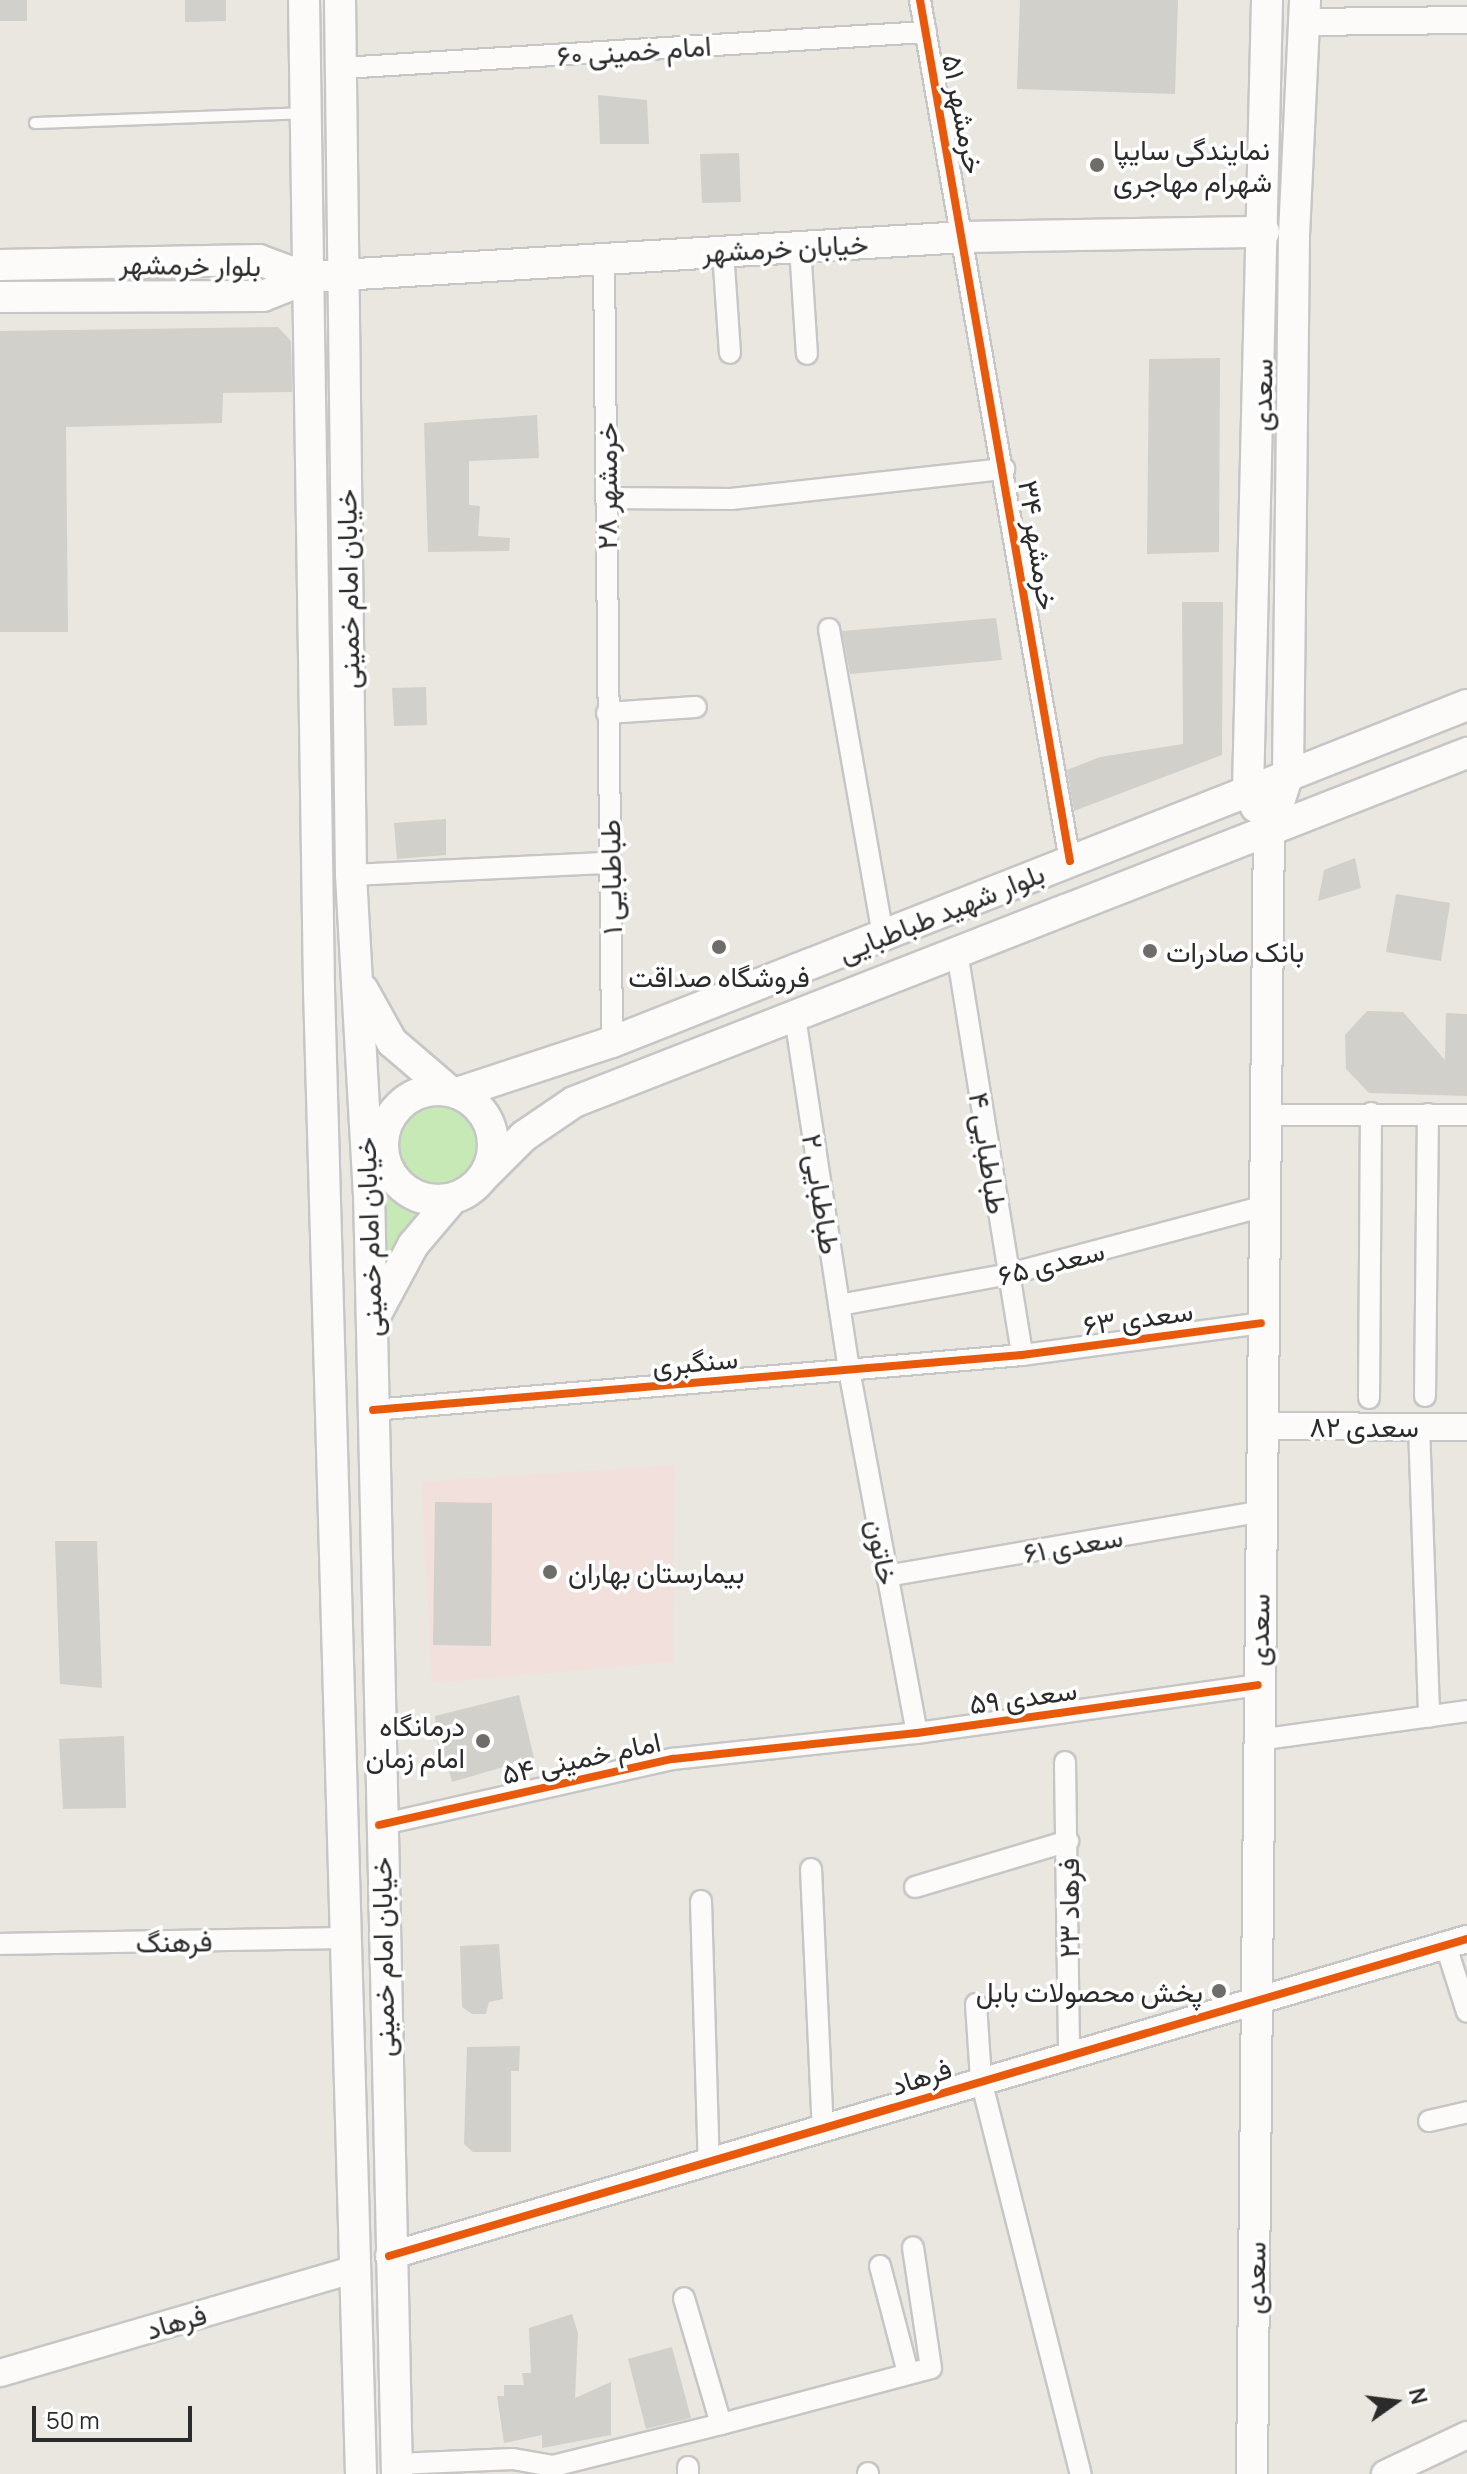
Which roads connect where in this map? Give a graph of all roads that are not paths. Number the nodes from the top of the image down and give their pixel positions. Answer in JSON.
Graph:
{"nodes":[{"id":1,"x":304,"y":0,"type":"edge"},
{"id":2,"x":340,"y":0,"type":"edge"},
{"id":3,"x":920,"y":0,"type":"edge"},
{"id":4,"x":1267,"y":0,"type":"edge"},
{"id":5,"x":1305,"y":11,"type":"edge"},
{"id":6,"x":1467,"y":20,"type":"edge"},
{"id":7,"x":926,"y":32,"type":"junction"},
{"id":8,"x":342,"y":68,"type":"junction"},
{"id":9,"x":306,"y":113,"type":"junction"},
{"id":10,"x":35,"y":123,"type":"dead end"},
{"id":11,"x":1264,"y":232,"type":"junction"},
{"id":12,"x":965,"y":237,"type":"junction"},
{"id":13,"x":800,"y":247,"type":"junction"},
{"id":14,"x":723,"y":251,"type":"junction"},
{"id":15,"x":604,"y":259,"type":"junction"},
{"id":16,"x":0,"y":265,"type":"edge"},
{"id":17,"x":343,"y":275,"type":"junction"},
{"id":18,"x":308,"y":278,"type":"junction"},
{"id":19,"x":0,"y":297,"type":"edge"},
{"id":20,"x":730,"y":353,"type":"dead end"},
{"id":21,"x":807,"y":354,"type":"dead end"},
{"id":22,"x":1004,"y":469,"type":"junction"},
{"id":23,"x":607,"y":498,"type":"junction"},
{"id":24,"x":829,"y":629,"type":"dead end"},
{"id":25,"x":1467,"y":705,"type":"edge"},
{"id":26,"x":696,"y":707,"type":"dead end"},
{"id":27,"x":607,"y":713,"type":"junction"},
{"id":28,"x":1467,"y":753,"type":"edge"},
{"id":29,"x":1288,"y":774,"type":"junction"},
{"id":30,"x":1248,"y":790,"type":"junction"},
{"id":31,"x":1269,"y":834,"type":"junction"},
{"id":32,"x":1070,"y":861,"type":"junction"},
{"id":33,"x":610,"y":863,"type":"junction"},
{"id":34,"x":351,"y":875,"type":"junction"},
{"id":35,"x":883,"y":935,"type":"junction"},
{"id":36,"x":957,"y":952,"type":"junction"},
{"id":37,"x":358,"y":979,"type":"junction"},
{"id":38,"x":795,"y":1017,"type":"junction"},
{"id":39,"x":612,"y":1042,"type":"junction"},
{"id":40,"x":323,"y":1087,"type":"junction"},
{"id":41,"x":452,"y":1092,"type":"junction"},
{"id":42,"x":1371,"y":1113,"type":"junction"},
{"id":43,"x":1428,"y":1114,"type":"junction"},
{"id":44,"x":1265,"y":1115,"type":"junction"},
{"id":45,"x":1467,"y":1115,"type":"edge"},
{"id":46,"x":378,"y":1141,"type":"junction"},
{"id":47,"x":485,"y":1175,"type":"junction"},
{"id":48,"x":369,"y":1192,"type":"junction"},
{"id":49,"x":452,"y":1199,"type":"junction"},
{"id":50,"x":1261,"y":1207,"type":"junction"},
{"id":51,"x":1009,"y":1274,"type":"junction"},
{"id":52,"x":839,"y":1305,"type":"junction"},
{"id":53,"x":333,"y":1310,"type":"junction"},
{"id":54,"x":1261,"y":1323,"type":"junction"},
{"id":55,"x":371,"y":1330,"type":"junction"},
{"id":56,"x":1022,"y":1355,"type":"junction"},
{"id":57,"x":849,"y":1370,"type":"junction"},
{"id":58,"x":1425,"y":1396,"type":"dead end"},
{"id":59,"x":1369,"y":1398,"type":"dead end"},
{"id":60,"x":373,"y":1410,"type":"junction"},
{"id":61,"x":1261,"y":1426,"type":"junction"},
{"id":62,"x":1419,"y":1426,"type":"junction"},
{"id":63,"x":1467,"y":1427,"type":"edge"},
{"id":64,"x":1259,"y":1512,"type":"junction"},
{"id":65,"x":887,"y":1576,"type":"junction"},
{"id":66,"x":1258,"y":1685,"type":"junction"},
{"id":67,"x":1467,"y":1711,"type":"edge"},
{"id":68,"x":1429,"y":1717,"type":"junction"},
{"id":69,"x":917,"y":1733,"type":"junction"},
{"id":70,"x":1258,"y":1740,"type":"junction"},
{"id":71,"x":795,"y":1746,"type":"joint"},
{"id":72,"x":1065,"y":1762,"type":"dead end"},
{"id":73,"x":379,"y":1825,"type":"junction"},
{"id":74,"x":1068,"y":1841,"type":"junction"},
{"id":75,"x":811,"y":1869,"type":"dead end"},
{"id":76,"x":915,"y":1887,"type":"dead end"},
{"id":77,"x":701,"y":1901,"type":"dead end"},
{"id":78,"x":348,"y":1938,"type":"junction"},
{"id":79,"x":1456,"y":1943,"type":"edge"},
{"id":80,"x":0,"y":1944,"type":"edge"},
{"id":81,"x":1257,"y":1999,"type":"junction"},
{"id":82,"x":976,"y":2004,"type":"dead end"},
{"id":83,"x":1467,"y":2012,"type":"edge"},
{"id":84,"x":1069,"y":2054,"type":"junction"},
{"id":85,"x":981,"y":2080,"type":"junction"},
{"id":86,"x":1467,"y":2112,"type":"edge"},
{"id":87,"x":1429,"y":2121,"type":"dead end"},
{"id":88,"x":823,"y":2129,"type":"junction"},
{"id":89,"x":709,"y":2163,"type":"junction"},
{"id":90,"x":913,"y":2247,"type":"dead end"},
{"id":91,"x":389,"y":2256,"type":"junction"},
{"id":92,"x":880,"y":2266,"type":"dead end"},
{"id":93,"x":353,"y":2270,"type":"junction"},
{"id":94,"x":684,"y":2298,"type":"dead end"},
{"id":95,"x":0,"y":2373,"type":"edge"},
{"id":96,"x":908,"y":2373,"type":"junction"},
{"id":97,"x":721,"y":2424,"type":"junction"},
{"id":98,"x":1467,"y":2435,"type":"edge"},
{"id":99,"x":397,"y":2469,"type":"edge"},
{"id":100,"x":361,"y":2474,"type":"edge"},
{"id":101,"x":1081,"y":2474,"type":"edge"},
{"id":102,"x":1252,"y":2474,"type":"edge"},
{"id":103,"x":1385,"y":2474,"type":"edge"}],
"edges":[{"from":1,"to":9,"type":"main road","name":"خیابان امام خمینی"},
{"from":2,"to":8,"type":"main road","name":"خیابان امام خمینی"},
{"from":3,"to":7,"type":"street","name":"خرمشهر ۵۱"},
{"from":4,"to":11,"type":"main road","name":"سعدی"},
{"from":5,"to":6,"type":"street"},
{"from":5,"to":29,"type":"main road","name":"سعدی"},
{"from":7,"to":8,"type":"street","name":"امام خمینی ۶۰"},
{"from":7,"to":12,"type":"street","name":"خرمشهر ۵۱"},
{"from":8,"to":17,"type":"main road","name":"خیابان امام خمینی"},
{"from":9,"to":10,"type":"lane"},
{"from":9,"to":18,"type":"main road","name":"خیابان امام خمینی"},
{"from":11,"to":12,"type":"main road","name":"خیابان خرمشهر"},
{"from":11,"to":30,"type":"main road","name":"سعدی"},
{"from":12,"to":13,"type":"main road","name":"خیابان خرمشهر"},
{"from":12,"to":22,"type":"street","name":"خرمشهر ۳۴"},
{"from":13,"to":14,"type":"main road","name":"خیابان خرمشهر"},
{"from":13,"to":21,"type":"street"},
{"from":14,"to":15,"type":"main road","name":"خیابان خرمشهر"},
{"from":14,"to":20,"type":"street"},
{"from":15,"to":17,"type":"main road","name":"خیابان خرمشهر"},
{"from":15,"to":23,"type":"street","name":"خرمشهر ۲۸"},
{"from":16,"to":18,"type":"main road","name":"بلوار خرمشهر"},
{"from":17,"to":18,"type":"main road","name":"خیابان خرمشهر"},
{"from":17,"to":34,"type":"main road","name":"خیابان امام خمینی"},
{"from":18,"to":19,"type":"main road","name":"بلوار خرمشهر"},
{"from":18,"to":40,"type":"main road","name":"خیابان امام خمینی"},
{"from":22,"to":23,"type":"street"},
{"from":22,"to":32,"type":"street","name":"خرمشهر ۳۴"},
{"from":23,"to":27,"type":"street","name":"خرمشهر ۲۸"},
{"from":24,"to":35,"type":"street"},
{"from":25,"to":29,"type":"main road","name":"بلوار شهید طباطبایی"},
{"from":26,"to":27,"type":"street"},
{"from":27,"to":33,"type":"street","name":"طباطبایی ۱"},
{"from":28,"to":31,"type":"main road","name":"بلوار شهید طباطبایی"},
{"from":29,"to":30,"type":"main road","name":"بلوار شهید طباطبایی"},
{"from":29,"to":31,"type":"main road","name":"سعدی"},
{"from":30,"to":31,"type":"main road"},
{"from":30,"to":32,"type":"main road","name":"بلوار شهید طباطبایی"},
{"from":31,"to":36,"type":"main road","name":"بلوار شهید طباطبایی"},
{"from":31,"to":44,"type":"main road","name":"سعدی"},
{"from":32,"to":35,"type":"main road","name":"بلوار شهید طباطبایی"},
{"from":33,"to":34,"type":"street"},
{"from":33,"to":39,"type":"street","name":"طباطبایی ۱"},
{"from":34,"to":37,"type":"main road","name":"خیابان امام خمینی"},
{"from":35,"to":39,"type":"main road","name":"بلوار شهید طباطبایی"},
{"from":36,"to":38,"type":"main road","name":"بلوار شهید طباطبایی"},
{"from":36,"to":51,"type":"street","name":"طباطبایی ۴"},
{"from":37,"to":41,"type":"main road"},
{"from":37,"to":46,"type":"main road","name":"خیابان امام خمینی"},
{"from":38,"to":47,"type":"main road","name":"بلوار شهید طباطبایی"},
{"from":38,"to":52,"type":"street","name":"طباطبایی ۲"},
{"from":39,"to":41,"type":"main road","name":"بلوار شهید طباطبایی"},
{"from":40,"to":46,"type":"main road"},
{"from":40,"to":53,"type":"main road","name":"خیابان امام خمینی"},
{"from":41,"to":46,"type":"main road"},
{"from":41,"to":47,"type":"main road"},
{"from":42,"to":43,"type":"street"},
{"from":42,"to":44,"type":"street"},
{"from":42,"to":59,"type":"street"},
{"from":43,"to":45,"type":"street"},
{"from":43,"to":58,"type":"street"},
{"from":44,"to":50,"type":"main road","name":"سعدی"},
{"from":46,"to":48,"type":"main road"},
{"from":46,"to":48,"type":"main road","name":"خیابان امام خمینی"},
{"from":46,"to":49,"type":"main road"},
{"from":47,"to":49,"type":"main road"},
{"from":48,"to":53,"type":"main road"},
{"from":48,"to":55,"type":"main road","name":"خیابان امام خمینی"},
{"from":49,"to":55,"type":"main road"},
{"from":50,"to":51,"type":"street","name":"سعدی ۶۵"},
{"from":50,"to":54,"type":"main road","name":"سعدی"},
{"from":51,"to":52,"type":"street","name":"سعدی ۶۵"},
{"from":51,"to":56,"type":"street","name":"طباطبایی ۴"},
{"from":52,"to":57,"type":"street","name":"طباطبایی ۲"},
{"from":53,"to":78,"type":"main road","name":"خیابان امام خمینی"},
{"from":54,"to":56,"type":"street","name":"سعدی ۶۳"},
{"from":54,"to":61,"type":"main road","name":"سعدی"},
{"from":55,"to":60,"type":"main road","name":"خیابان امام خمینی"},
{"from":56,"to":57,"type":"street","name":"سنگبری"},
{"from":57,"to":60,"type":"street","name":"سنگبری"},
{"from":57,"to":65,"type":"street","name":"خاتون"},
{"from":60,"to":73,"type":"main road","name":"خیابان امام خمینی"},
{"from":61,"to":62,"type":"street","name":"سعدی ۸۲"},
{"from":61,"to":64,"type":"main road","name":"سعدی"},
{"from":62,"to":63,"type":"street","name":"سعدی ۸۲"},
{"from":62,"to":68,"type":"street"},
{"from":64,"to":65,"type":"street","name":"سعدی ۶۱"},
{"from":64,"to":66,"type":"main road","name":"سعدی"},
{"from":65,"to":69,"type":"street","name":"خاتون"},
{"from":66,"to":69,"type":"street","name":"سعدی ۵۹"},
{"from":66,"to":70,"type":"main road","name":"سعدی"},
{"from":67,"to":68,"type":"street"},
{"from":68,"to":70,"type":"street"},
{"from":69,"to":71,"type":"street","name":"سعدی ۵۹"},
{"from":70,"to":81,"type":"main road","name":"سعدی"},
{"from":71,"to":73,"type":"street","name":"امام خمینی ۵۴"},
{"from":72,"to":74,"type":"street","name":"فرهاد ۲۳"},
{"from":73,"to":91,"type":"main road","name":"خیابان امام خمینی"},
{"from":74,"to":76,"type":"street"},
{"from":74,"to":84,"type":"street","name":"فرهاد ۲۳"},
{"from":75,"to":88,"type":"street"},
{"from":77,"to":89,"type":"street"},
{"from":78,"to":80,"type":"street","name":"فرهنگ"},
{"from":78,"to":93,"type":"main road","name":"خیابان امام خمینی"},
{"from":79,"to":81,"type":"street","name":"فرهاد"},
{"from":79,"to":83,"type":"street"},
{"from":81,"to":84,"type":"street","name":"فرهاد"},
{"from":81,"to":102,"type":"main road","name":"سعدی"},
{"from":82,"to":85,"type":"street"},
{"from":84,"to":85,"type":"street","name":"فرهاد"},
{"from":85,"to":88,"type":"street","name":"فرهاد"},
{"from":85,"to":101,"type":"street"},
{"from":86,"to":87,"type":"street"},
{"from":88,"to":89,"type":"street","name":"فرهاد"},
{"from":89,"to":91,"type":"street","name":"فرهاد"},
{"from":90,"to":96,"type":"street"},
{"from":91,"to":99,"type":"main road","name":"خیابان امام خمینی"},
{"from":92,"to":96,"type":"street"},
{"from":93,"to":95,"type":"street","name":"فرهاد"},
{"from":93,"to":100,"type":"main road","name":"خیابان امام خمینی"},
{"from":94,"to":97,"type":"street"},
{"from":96,"to":97,"type":"street"},
{"from":97,"to":99,"type":"street"},
{"from":98,"to":103,"type":"street"}]}
